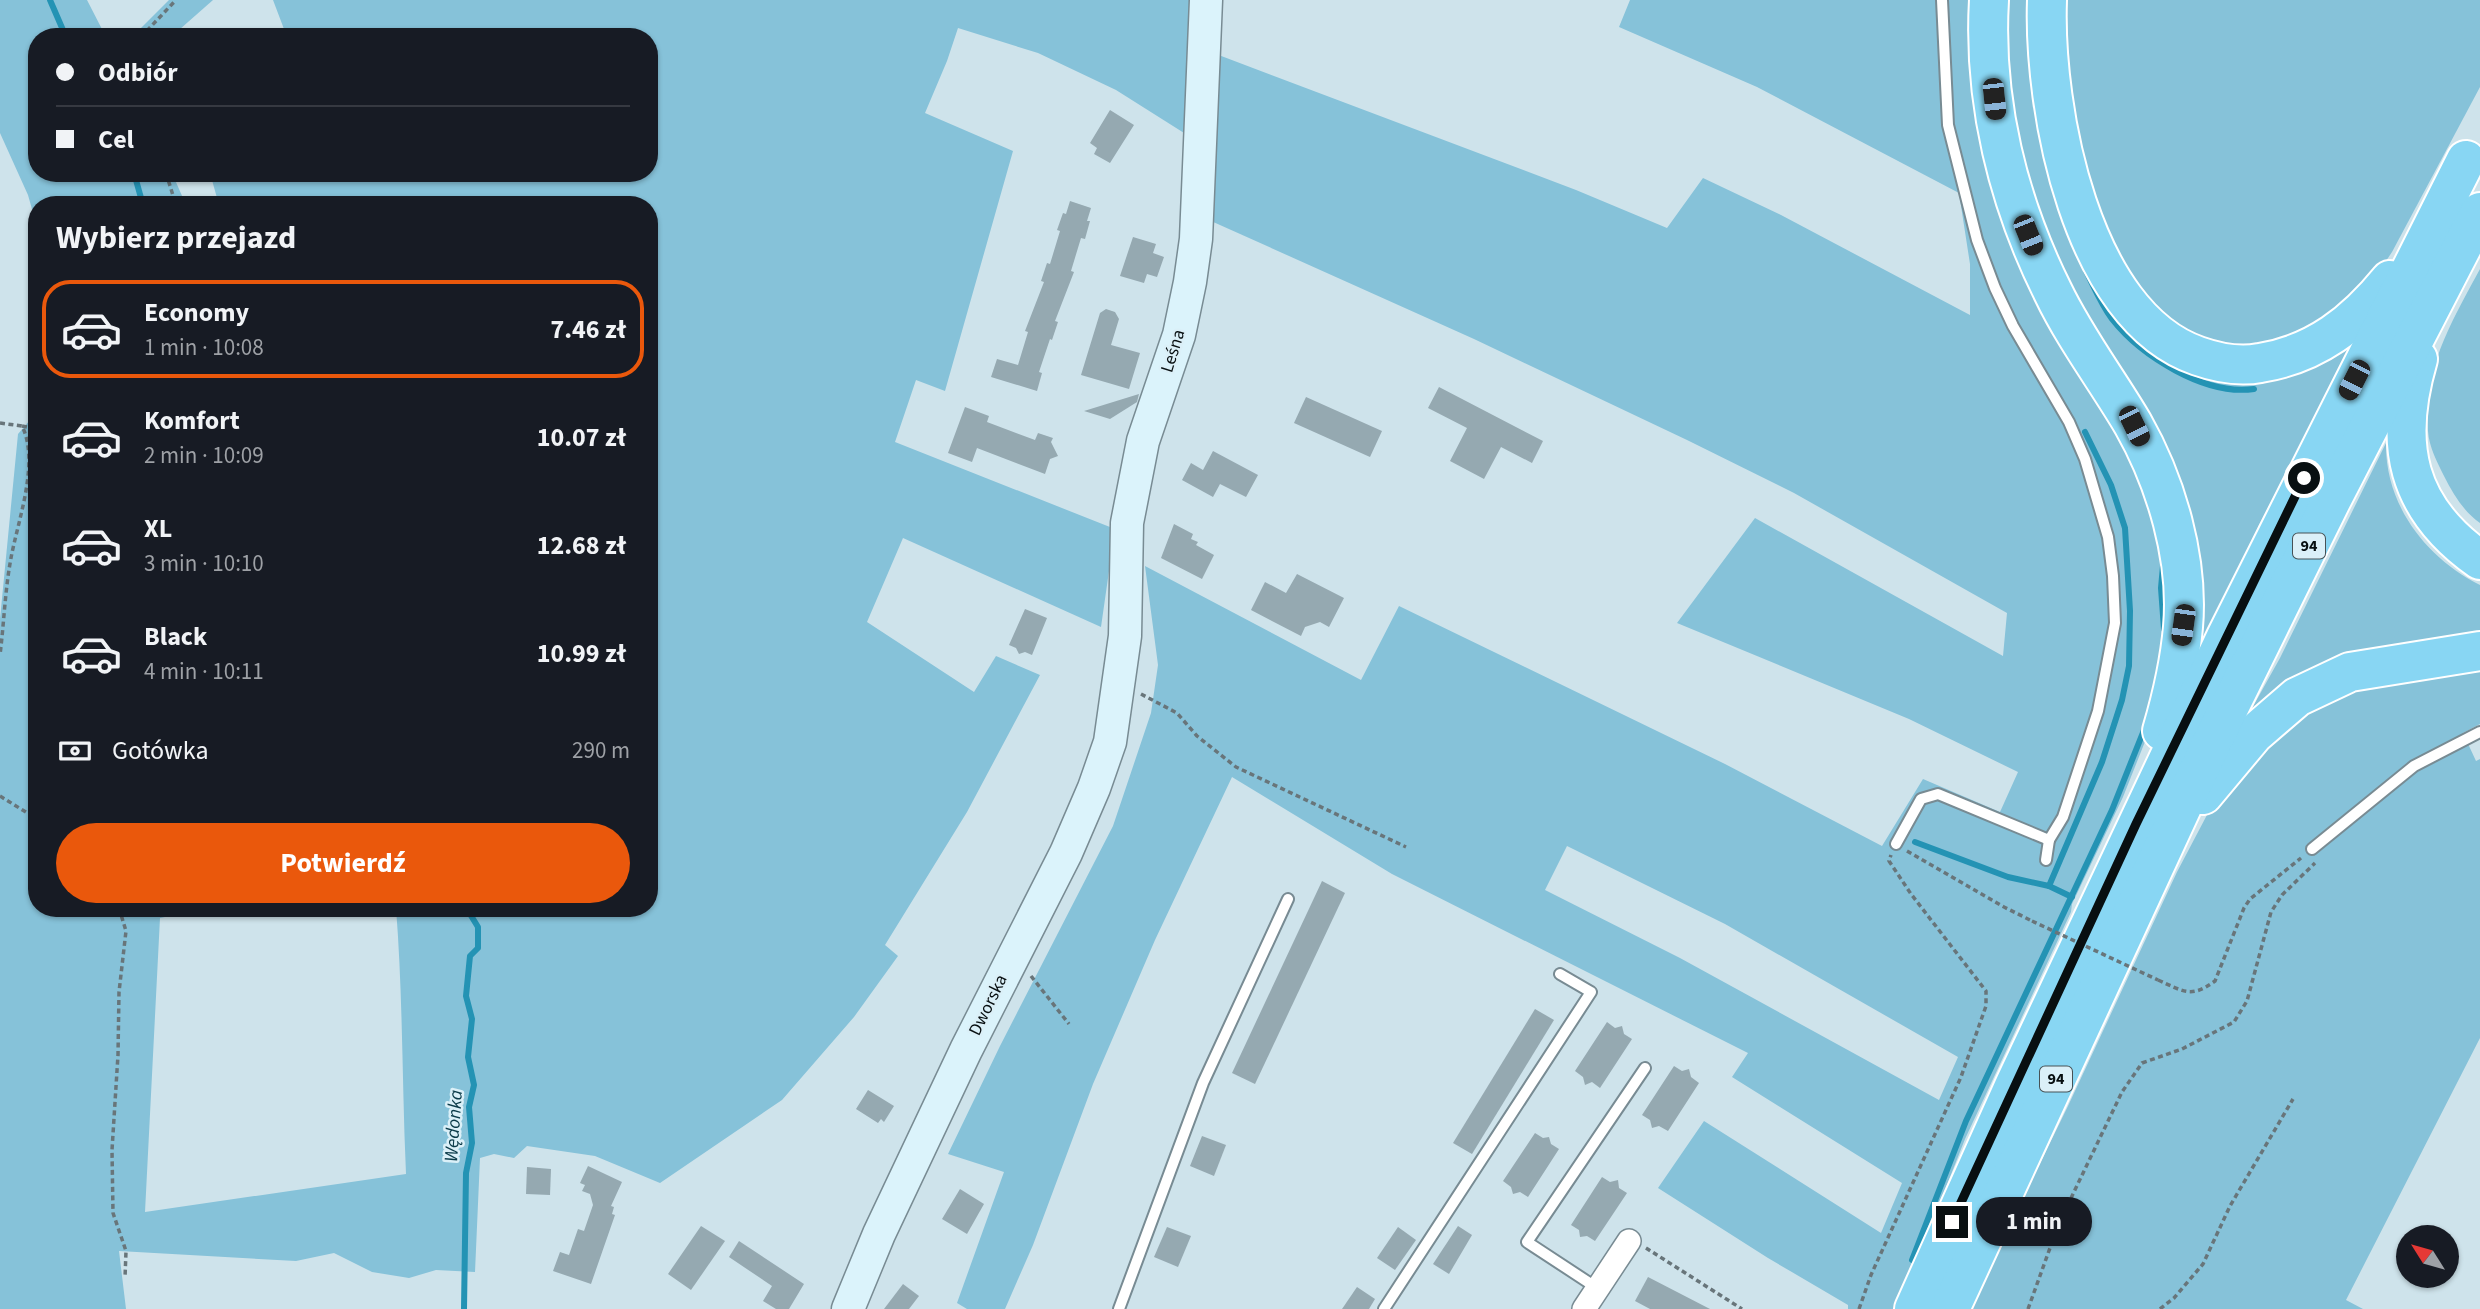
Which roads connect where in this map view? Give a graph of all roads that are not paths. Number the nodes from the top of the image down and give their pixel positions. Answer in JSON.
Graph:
{"nodes":[{"id":1,"x":1206,"y":0,"type":"edge"},
{"id":2,"x":1942,"y":0,"type":"edge"},
{"id":3,"x":1989,"y":0,"type":"edge"},
{"id":4,"x":2047,"y":0,"type":"edge"},
{"id":5,"x":2473,"y":147,"type":"edge"},
{"id":6,"x":2480,"y":212,"type":"edge"},
{"id":7,"x":2461,"y":245,"type":"junction"},
{"id":8,"x":2480,"y":561,"type":"edge"},
{"id":9,"x":2480,"y":651,"type":"edge"},
{"id":10,"x":1118,"y":690,"type":"joint"},
{"id":11,"x":2480,"y":732,"type":"edge"},
{"id":12,"x":2149,"y":837,"type":"junction"},
{"id":13,"x":2049,"y":840,"type":"junction"},
{"id":14,"x":1896,"y":844,"type":"road end"},
{"id":15,"x":2312,"y":849,"type":"road end"},
{"id":16,"x":2046,"y":860,"type":"dead end"},
{"id":17,"x":1288,"y":899,"type":"dead end"},
{"id":18,"x":1560,"y":974,"type":"dead end"},
{"id":19,"x":1644,"y":1068,"type":"dead end"},
{"id":20,"x":1629,"y":1241,"type":"road end"},
{"id":21,"x":1597,"y":1288,"type":"junction"},
{"id":22,"x":848,"y":1309,"type":"edge"},
{"id":23,"x":1119,"y":1309,"type":"edge"},
{"id":24,"x":1384,"y":1309,"type":"edge"},
{"id":25,"x":1584,"y":1309,"type":"edge"},
{"id":26,"x":1913,"y":1309,"type":"edge"},
{"id":27,"x":1950,"y":1309,"type":"edge"}],
"edges":[{"from":1,"to":10,"type":"street","name":"Leśna"},
{"from":2,"to":13,"type":"lane"},
{"from":3,"to":12,"type":"highway","number":"94"},
{"from":4,"to":5,"type":"highway"},
{"from":5,"to":12,"type":"highway"},
{"from":6,"to":7,"type":"highway","number":"94"},
{"from":7,"to":8,"type":"highway"},
{"from":7,"to":12,"type":"highway","number":"94"},
{"from":9,"to":12,"type":"highway"},
{"from":10,"to":22,"type":"street","name":"Dworska"},
{"from":11,"to":15,"type":"lane"},
{"from":12,"to":26,"type":"highway","number":"94"},
{"from":12,"to":27,"type":"highway","number":"94"},
{"from":13,"to":14,"type":"lane"},
{"from":13,"to":16,"type":"lane"},
{"from":17,"to":23,"type":"lane"},
{"from":18,"to":24,"type":"lane"},
{"from":19,"to":21,"type":"lane"},
{"from":20,"to":21,"type":"street"},
{"from":21,"to":25,"type":"street"}]}
